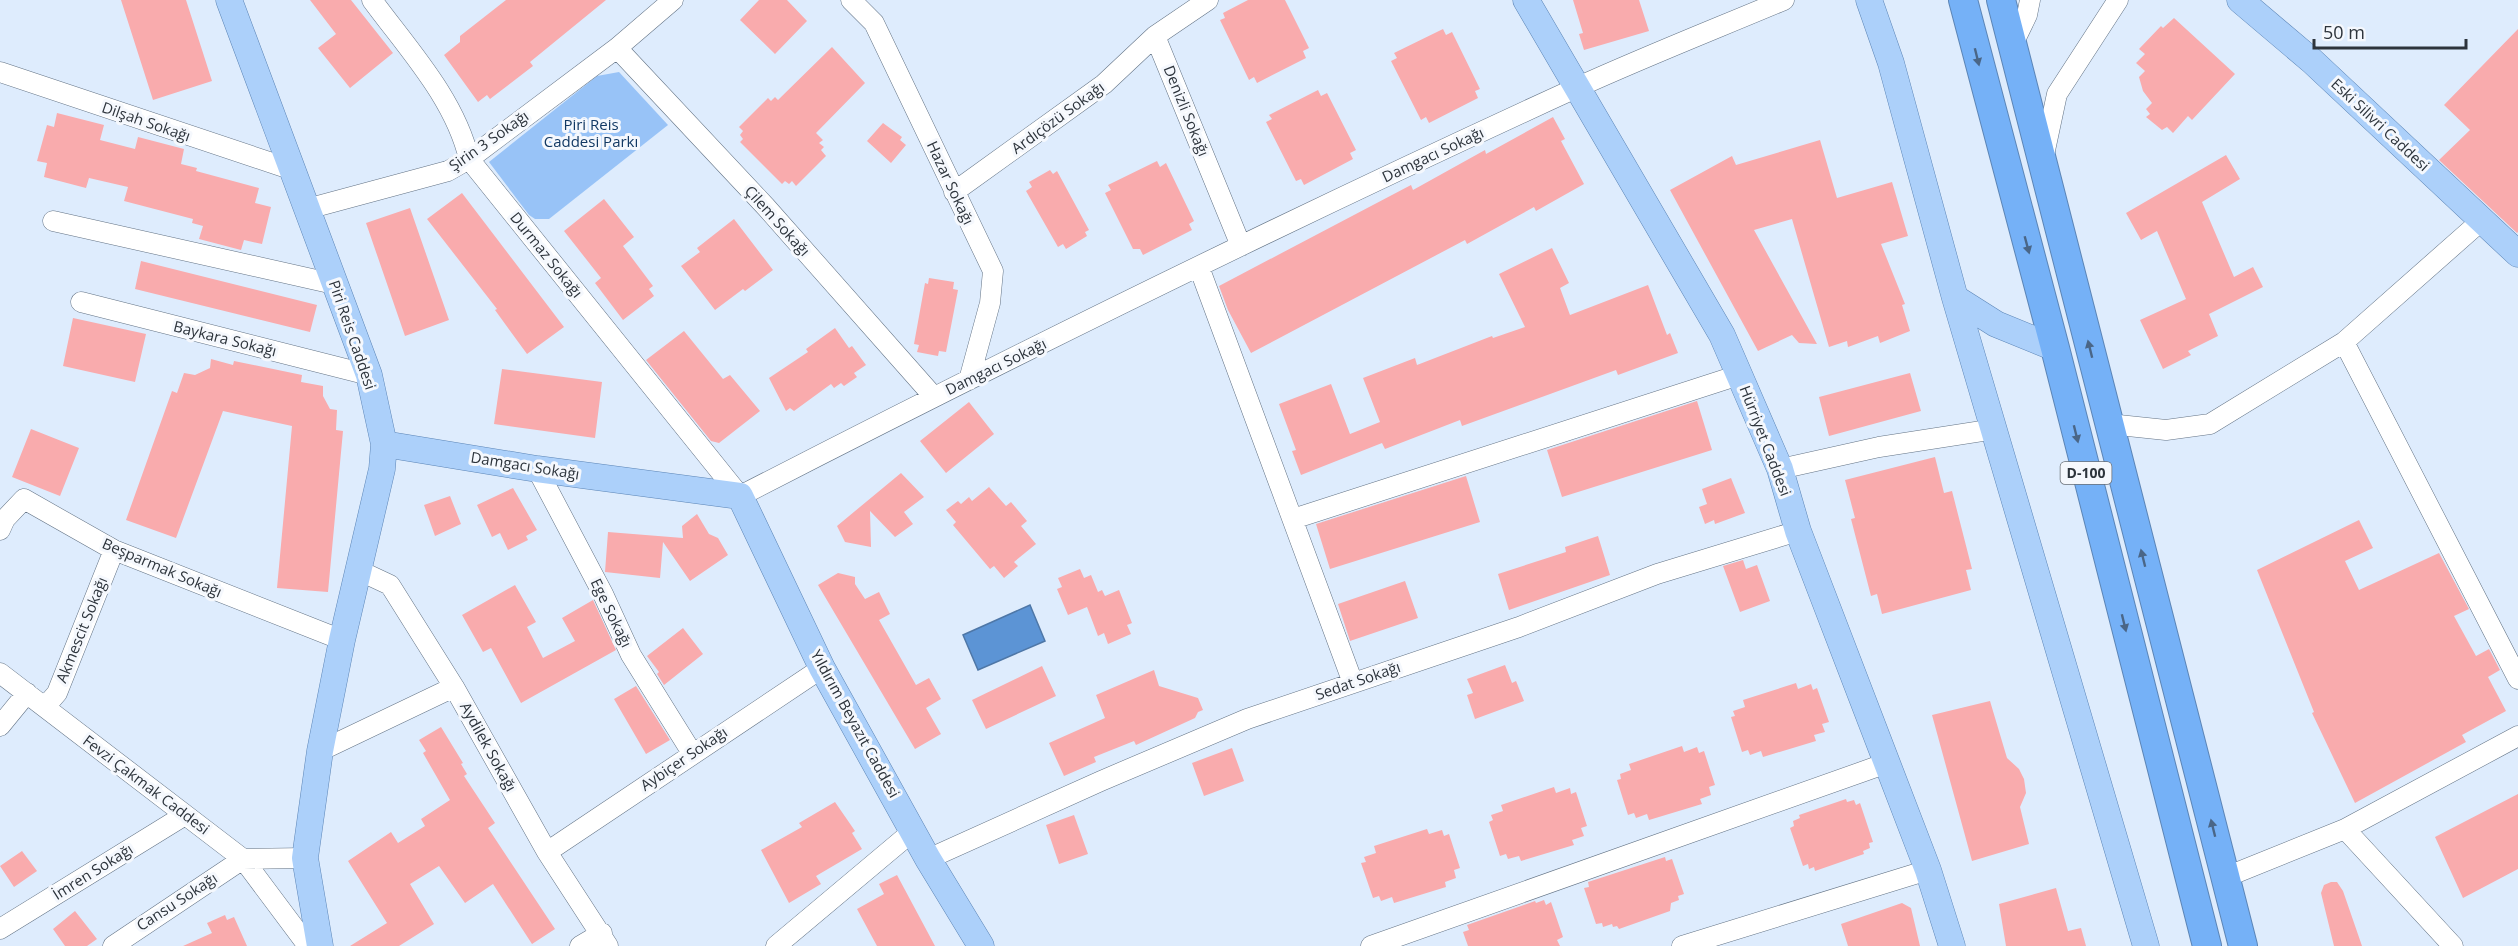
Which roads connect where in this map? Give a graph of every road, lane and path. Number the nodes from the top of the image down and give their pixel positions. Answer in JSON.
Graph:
{"nodes":[{"id":1,"x":229,"y":0,"type":"edge"},
{"id":2,"x":372,"y":0,"type":"edge"},
{"id":3,"x":673,"y":0,"type":"edge"},
{"id":4,"x":851,"y":0,"type":"edge"},
{"id":5,"x":1208,"y":0,"type":"edge"},
{"id":6,"x":1526,"y":0,"type":"edge"},
{"id":7,"x":1784,"y":0,"type":"edge"},
{"id":8,"x":1893,"y":0,"type":"edge"},
{"id":9,"x":1963,"y":0,"type":"edge"},
{"id":10,"x":2001,"y":0,"type":"edge"},
{"id":11,"x":2030,"y":0,"type":"edge"},
{"id":12,"x":2118,"y":0,"type":"edge"},
{"id":13,"x":2240,"y":0,"type":"edge"},
{"id":14,"x":1871,"y":9,"type":"edge"},
{"id":15,"x":1155,"y":36,"type":"junction"},
{"id":16,"x":2013,"y":44,"type":"junction"},
{"id":17,"x":617,"y":48,"type":"junction"},
{"id":18,"x":0,"y":72,"type":"edge"},
{"id":19,"x":1578,"y":87,"type":"junction"},
{"id":20,"x":469,"y":159,"type":"junction"},
{"id":21,"x":2042,"y":163,"type":"junction"},
{"id":22,"x":293,"y":170,"type":"junction"},
{"id":23,"x":954,"y":192,"type":"junction"},
{"id":24,"x":307,"y":209,"type":"junction"},
{"id":25,"x":2481,"y":220,"type":"junction"},
{"id":26,"x":53,"y":221,"type":"dead end"},
{"id":27,"x":1240,"y":246,"type":"junction"},
{"id":28,"x":2518,"y":254,"type":"edge"},
{"id":29,"x":1199,"y":267,"type":"junction"},
{"id":30,"x":334,"y":284,"type":"junction"},
{"id":31,"x":1955,"y":298,"type":"junction"},
{"id":32,"x":81,"y":302,"type":"dead end"},
{"id":33,"x":2344,"y":342,"type":"junction"},
{"id":34,"x":2055,"y":348,"type":"junction"},
{"id":35,"x":369,"y":375,"type":"junction"},
{"id":36,"x":1739,"y":375,"type":"junction"},
{"id":37,"x":969,"y":380,"type":"junction"},
{"id":38,"x":934,"y":397,"type":"junction"},
{"id":39,"x":2109,"y":424,"type":"junction"},
{"id":40,"x":1995,"y":429,"type":"junction"},
{"id":41,"x":384,"y":444,"type":"junction"},
{"id":42,"x":537,"y":469,"type":"junction"},
{"id":43,"x":1780,"y":469,"type":"junction"},
{"id":44,"x":741,"y":496,"type":"junction"},
{"id":45,"x":1293,"y":519,"type":"junction"},
{"id":46,"x":0,"y":531,"type":"edge"},
{"id":47,"x":1798,"y":531,"type":"junction"},
{"id":48,"x":114,"y":550,"type":"junction"},
{"id":49,"x":358,"y":570,"type":"junction"},
{"id":50,"x":342,"y":640,"type":"junction"},
{"id":51,"x":822,"y":668,"type":"junction"},
{"id":52,"x":0,"y":673,"type":"edge"},
{"id":53,"x":2518,"y":679,"type":"edge"},
{"id":54,"x":1353,"y":683,"type":"junction"},
{"id":55,"x":454,"y":687,"type":"junction"},
{"id":56,"x":27,"y":693,"type":"junction"},
{"id":57,"x":45,"y":707,"type":"junction"},
{"id":58,"x":0,"y":726,"type":"edge"},
{"id":59,"x":2518,"y":736,"type":"edge"},
{"id":60,"x":320,"y":751,"type":"junction"},
{"id":61,"x":692,"y":753,"type":"junction"},
{"id":62,"x":1887,"y":763,"type":"junction"},
{"id":63,"x":185,"y":815,"type":"junction"},
{"id":64,"x":2345,"y":829,"type":"junction"},
{"id":65,"x":914,"y":831,"type":"junction"},
{"id":66,"x":547,"y":852,"type":"junction"},
{"id":67,"x":305,"y":858,"type":"junction"},
{"id":68,"x":243,"y":859,"type":"junction"},
{"id":69,"x":928,"y":859,"type":"junction"},
{"id":70,"x":1928,"y":870,"type":"junction"},
{"id":71,"x":2226,"y":877,"type":"junction"},
{"id":72,"x":0,"y":929,"type":"edge"},
{"id":73,"x":605,"y":939,"type":"edge"},
{"id":74,"x":113,"y":946,"type":"edge"},
{"id":75,"x":308,"y":946,"type":"edge"},
{"id":76,"x":320,"y":946,"type":"edge"},
{"id":77,"x":580,"y":946,"type":"edge"},
{"id":78,"x":776,"y":946,"type":"edge"},
{"id":79,"x":981,"y":946,"type":"edge"},
{"id":80,"x":1371,"y":946,"type":"edge"},
{"id":81,"x":1682,"y":946,"type":"edge"},
{"id":82,"x":1952,"y":946,"type":"edge"},
{"id":83,"x":2146,"y":946,"type":"edge"},
{"id":84,"x":2207,"y":946,"type":"edge"},
{"id":85,"x":2243,"y":946,"type":"edge"},
{"id":86,"x":2453,"y":946,"type":"edge"}],
"edges":[{"from":1,"to":22,"type":"main road","name":"Piri Reis Caddesi"},
{"from":2,"to":20,"type":"street","name":"Durmaz Sokağı"},
{"from":3,"to":17,"type":"street","name":"Şirin 3 Sokağı"},
{"from":4,"to":23,"type":"street","name":"Hazar Sokağı"},
{"from":5,"to":15,"type":"street"},
{"from":6,"to":19,"type":"main road","name":"Hürriyet Caddesi"},
{"from":7,"to":19,"type":"street","name":"Damgacı Sokağı"},
{"from":8,"to":14,"type":"main road"},
{"from":9,"to":34,"type":"highway","number":"D-100","one_way":true},
{"from":10,"to":16,"type":"highway","number":"D-100"},
{"from":11,"to":16,"type":"street"},
{"from":12,"to":21,"type":"street"},
{"from":13,"to":25,"type":"main road","name":"Eski Silivri Caddesi"},
{"from":14,"to":31,"type":"main road"},
{"from":15,"to":23,"type":"street","name":"Ardıçözü Sokağı"},
{"from":15,"to":27,"type":"street","name":"Denizli Sokağı"},
{"from":16,"to":21,"type":"highway","number":"D-100"},
{"from":17,"to":20,"type":"street","name":"Şirin 3 Sokağı"},
{"from":17,"to":38,"type":"street","name":"Çilem Sokağı"},
{"from":18,"to":22,"type":"street","name":"Dilşah Sokağı"},
{"from":19,"to":27,"type":"street","name":"Damgacı Sokağı"},
{"from":19,"to":36,"type":"main road","name":"Hürriyet Caddesi"},
{"from":20,"to":24,"type":"street","name":"Şirin 3 Sokağı"},
{"from":20,"to":44,"type":"street","name":"Durmaz Sokağı"},
{"from":39,"to":21,"type":"highway","number":"D-100","one_way":true},
{"from":22,"to":24,"type":"main road","name":"Piri Reis Caddesi"},
{"from":23,"to":37,"type":"street","name":"Hazar Sokağı"},
{"from":24,"to":30,"type":"main road","name":"Piri Reis Caddesi"},
{"from":25,"to":28,"type":"main road","name":"Eski Silivri Caddesi"},
{"from":25,"to":33,"type":"street"},
{"from":26,"to":30,"type":"street"},
{"from":27,"to":29,"type":"street","name":"Damgacı Sokağı"},
{"from":29,"to":37,"type":"street","name":"Damgacı Sokağı"},
{"from":29,"to":45,"type":"street"},
{"from":30,"to":35,"type":"main road","name":"Piri Reis Caddesi"},
{"from":31,"to":34,"type":"main road"},
{"from":31,"to":40,"type":"main road"},
{"from":32,"to":35,"type":"street","name":"Baykara Sokağı"},
{"from":33,"to":39,"type":"street"},
{"from":33,"to":53,"type":"street"},
{"from":34,"to":84,"type":"highway","number":"D-100","one_way":true},
{"from":35,"to":41,"type":"main road","name":"Piri Reis Caddesi"},
{"from":36,"to":43,"type":"main road","name":"Hürriyet Caddesi"},
{"from":36,"to":45,"type":"street"},
{"from":37,"to":38,"type":"street","name":"Damgacı Sokağı"},
{"from":38,"to":44,"type":"street","name":"Damgacı Sokağı"},
{"from":71,"to":39,"type":"highway","number":"D-100","one_way":true},
{"from":40,"to":43,"type":"street"},
{"from":40,"to":83,"type":"main road"},
{"from":41,"to":42,"type":"main road","name":"Damgacı Sokağı"},
{"from":41,"to":49,"type":"main road","name":"Piri Reis Caddesi"},
{"from":42,"to":44,"type":"main road","name":"Damgacı Sokağı"},
{"from":42,"to":61,"type":"street","name":"Ege Sokağı"},
{"from":43,"to":47,"type":"main road","name":"Hürriyet Caddesi"},
{"from":44,"to":51,"type":"main road","name":"Yıldırım Beyazıt Caddesi"},
{"from":45,"to":54,"type":"street"},
{"from":46,"to":48,"type":"street","name":"Beşparmak Sokağı"},
{"from":47,"to":54,"type":"street","name":"Sedat Sokağı"},
{"from":47,"to":62,"type":"main road","name":"Hürriyet Caddesi"},
{"from":48,"to":50,"type":"street","name":"Beşparmak Sokağı"},
{"from":48,"to":57,"type":"street","name":"Akmescit Sokağı"},
{"from":49,"to":50,"type":"main road","name":"Piri Reis Caddesi"},
{"from":49,"to":55,"type":"street"},
{"from":50,"to":60,"type":"main road","name":"Piri Reis Caddesi"},
{"from":51,"to":61,"type":"street","name":"Aybiçer Sokağı"},
{"from":51,"to":65,"type":"main road","name":"Yıldırım Beyazıt Caddesi"},
{"from":52,"to":56,"type":"street","name":"Fevzi Çakmak Caddesi"},
{"from":54,"to":69,"type":"street","name":"Sedat Sokağı"},
{"from":55,"to":60,"type":"street","name":"Aydilek Sokağı"},
{"from":55,"to":66,"type":"street","name":"Aydilek Sokağı"},
{"from":56,"to":57,"type":"street","name":"Fevzi Çakmak Caddesi"},
{"from":56,"to":58,"type":"street"},
{"from":57,"to":63,"type":"street","name":"Fevzi Çakmak Caddesi"},
{"from":59,"to":64,"type":"street"},
{"from":60,"to":67,"type":"main road","name":"Piri Reis Caddesi"},
{"from":61,"to":66,"type":"street","name":"Aybiçer Sokağı"},
{"from":62,"to":70,"type":"main road","name":"Hürriyet Caddesi"},
{"from":62,"to":80,"type":"street"},
{"from":63,"to":68,"type":"street","name":"Fevzi Çakmak Caddesi"},
{"from":63,"to":72,"type":"street","name":"İmren Sokağı"},
{"from":64,"to":71,"type":"street"},
{"from":64,"to":86,"type":"street"},
{"from":65,"to":69,"type":"main road","name":"Yıldırım Beyazıt Caddesi"},
{"from":65,"to":78,"type":"street"},
{"from":66,"to":73,"type":"street","name":"Aydilek Sokağı"},
{"from":67,"to":68,"type":"street"},
{"from":67,"to":76,"type":"main road","name":"Piri Reis Caddesi"},
{"from":68,"to":74,"type":"street","name":"Cansu Sokağı"},
{"from":68,"to":75,"type":"street","name":"Fevzi Çakmak Caddesi"},
{"from":69,"to":79,"type":"main road","name":"Yıldırım Beyazıt Caddesi"},
{"from":70,"to":81,"type":"street"},
{"from":70,"to":82,"type":"main road","name":"Hürriyet Caddesi"},
{"from":71,"to":85,"type":"highway","number":"D-100"},
{"from":73,"to":77,"type":"street"}]}
